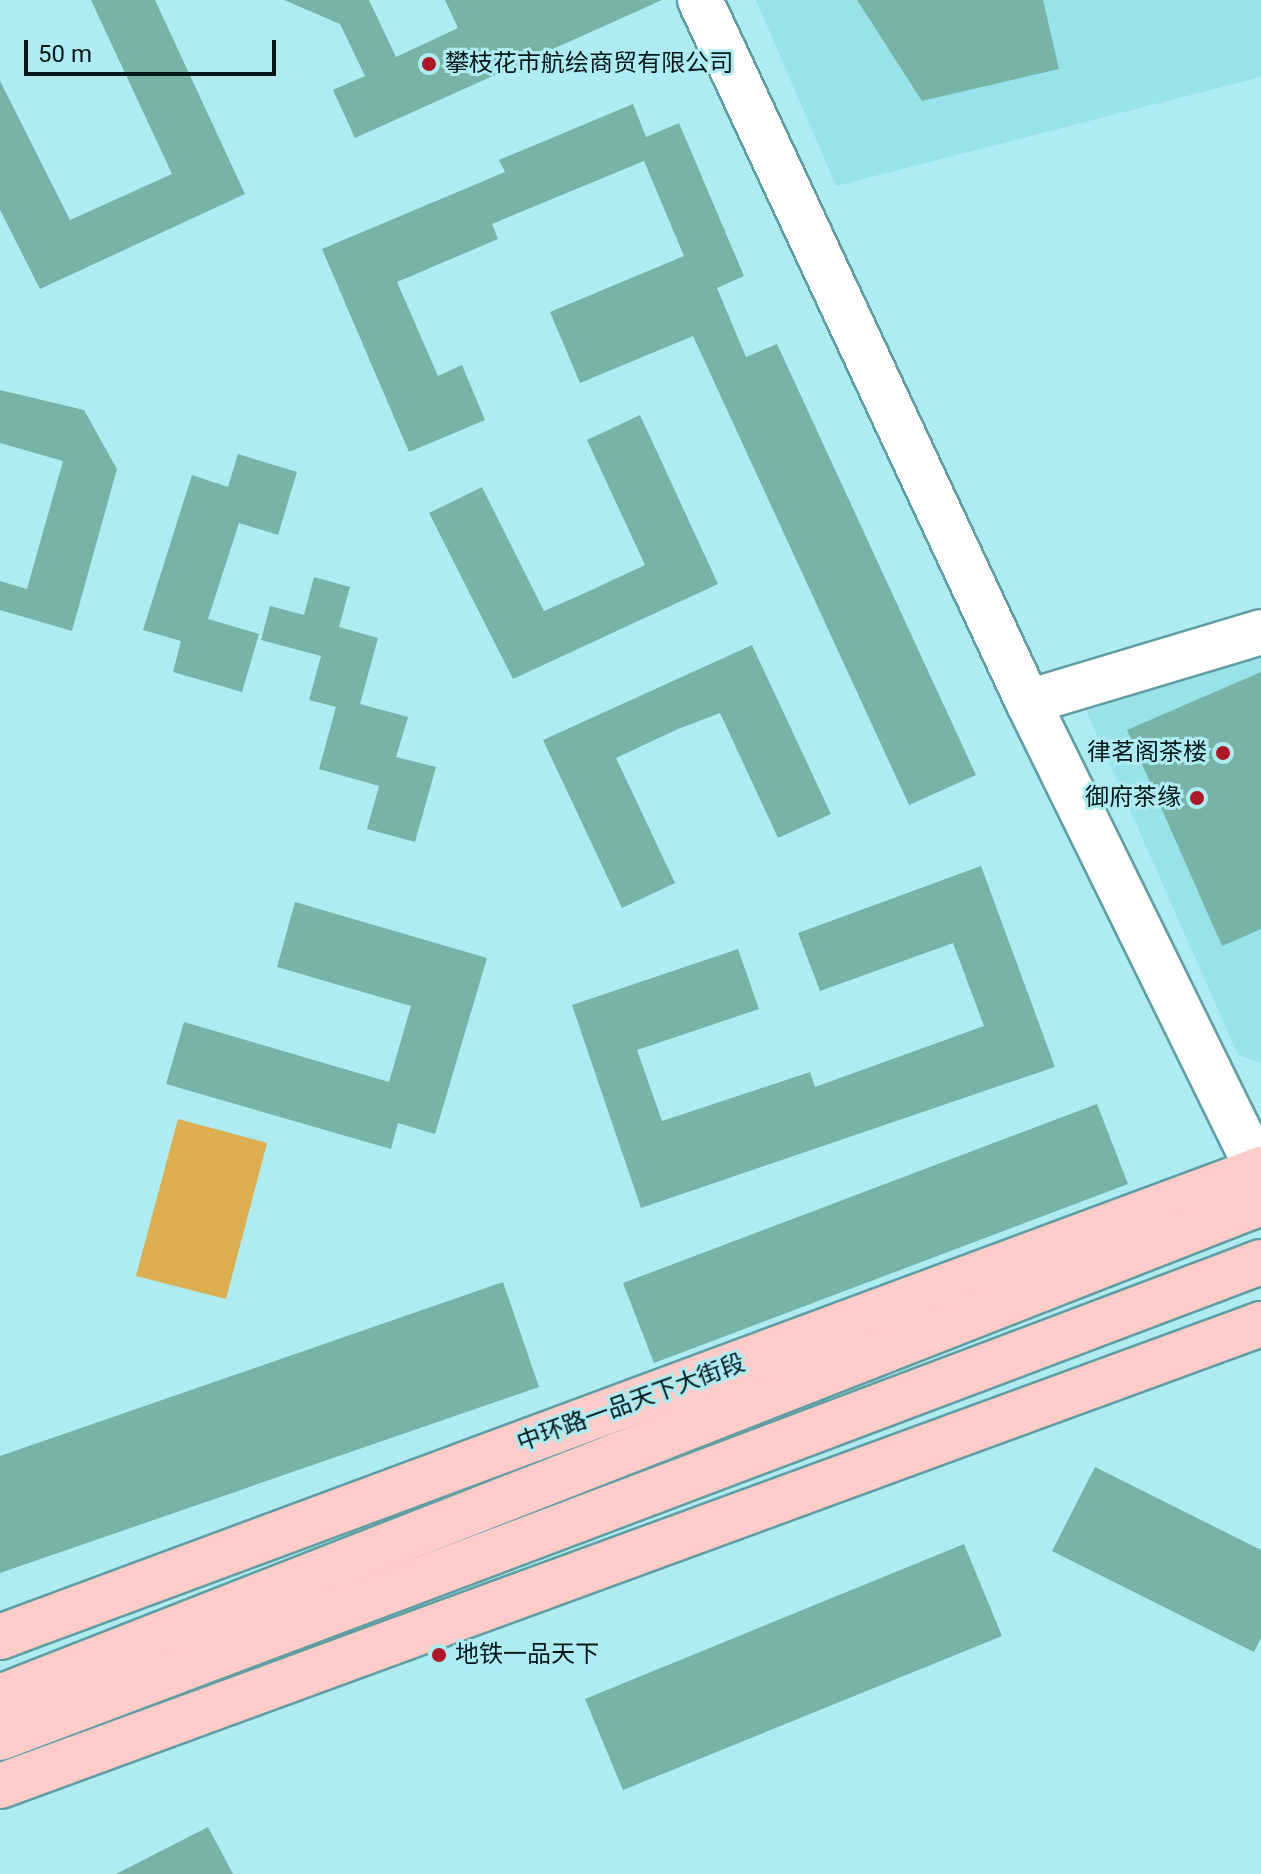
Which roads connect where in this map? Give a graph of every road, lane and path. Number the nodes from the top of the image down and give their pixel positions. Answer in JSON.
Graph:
{"nodes":[{"id":1,"x":700,"y":0,"type":"edge"},
{"id":2,"x":1261,"y":632,"type":"edge"},
{"id":3,"x":1028,"y":702,"type":"junction"},
{"id":4,"x":1260,"y":1180,"type":"edge"},
{"id":5,"x":1261,"y":1262,"type":"edge"},
{"id":6,"x":1261,"y":1324,"type":"edge"},
{"id":7,"x":0,"y":1637,"type":"edge"},
{"id":8,"x":0,"y":1697,"type":"edge"},
{"id":9,"x":0,"y":1738,"type":"edge"},
{"id":10,"x":0,"y":1786,"type":"edge"}],
"edges":[{"from":1,"to":3,"type":"street"},
{"from":2,"to":3,"type":"street"},
{"from":3,"to":4,"type":"street"},
{"from":4,"to":7,"type":"main road","name":"中环路一品天下大街段"},
{"from":4,"to":8,"type":"main road"},
{"from":5,"to":9,"type":"main road"},
{"from":6,"to":10,"type":"main road"}]}
